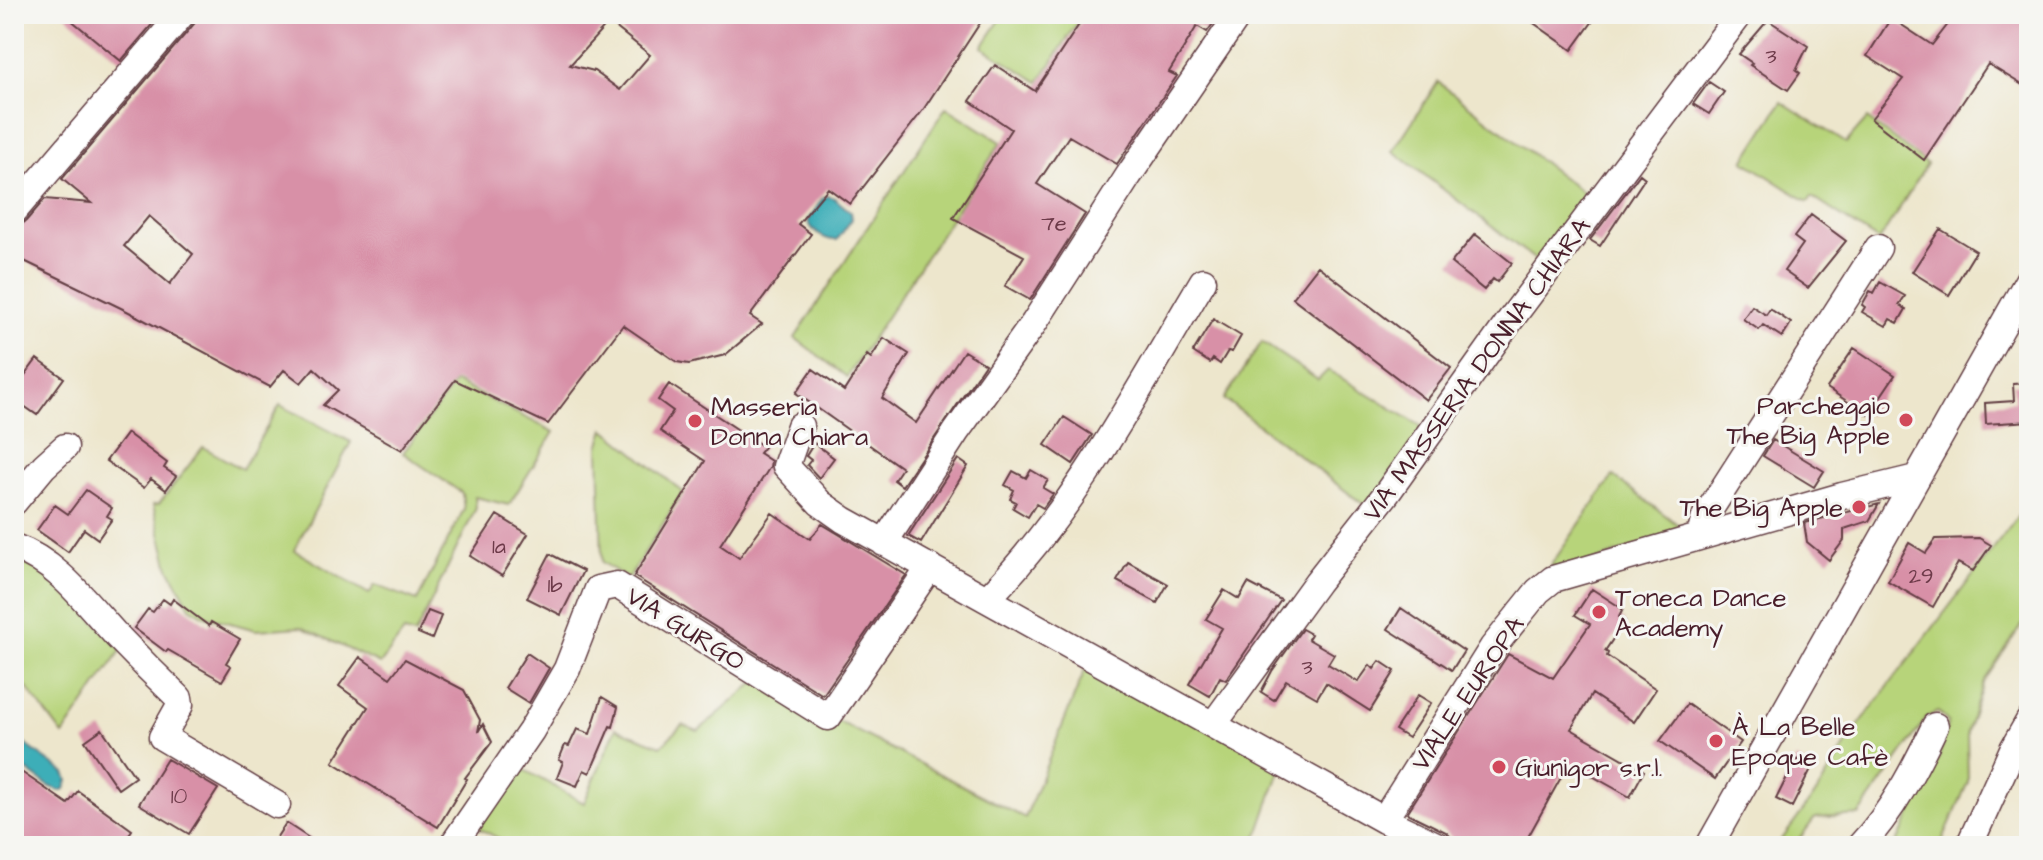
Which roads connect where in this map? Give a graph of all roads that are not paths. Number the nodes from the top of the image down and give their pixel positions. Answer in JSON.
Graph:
{"nodes":[{"id":1,"x":182,"y":14,"type":"edge"},
{"id":2,"x":1239,"y":14,"type":"edge"},
{"id":3,"x":1740,"y":14,"type":"edge"},
{"id":4,"x":14,"y":211,"type":"edge"},
{"id":5,"x":1878,"y":248,"type":"dead end"},
{"id":6,"x":2029,"y":279,"type":"edge"},
{"id":7,"x":1203,"y":281,"type":"dead end"},
{"id":8,"x":800,"y":426,"type":"dead end"},
{"id":9,"x":65,"y":447,"type":"dead end"},
{"id":10,"x":1916,"y":478,"type":"junction"},
{"id":11,"x":14,"y":502,"type":"edge"},
{"id":12,"x":1700,"y":536,"type":"junction"},
{"id":13,"x":884,"y":543,"type":"junction"},
{"id":14,"x":14,"y":547,"type":"edge"},
{"id":15,"x":930,"y":567,"type":"junction"},
{"id":16,"x":987,"y":599,"type":"junction"},
{"id":17,"x":2029,"y":721,"type":"edge"},
{"id":18,"x":1213,"y":725,"type":"junction"},
{"id":19,"x":1935,"y":726,"type":"dead end"},
{"id":20,"x":277,"y":805,"type":"dead end"},
{"id":21,"x":1384,"y":820,"type":"junction"},
{"id":22,"x":452,"y":846,"type":"edge"},
{"id":23,"x":1438,"y":846,"type":"edge"},
{"id":24,"x":1709,"y":846,"type":"edge"},
{"id":25,"x":1860,"y":846,"type":"edge"},
{"id":26,"x":1969,"y":846,"type":"edge"}],
"edges":[{"from":1,"to":4,"type":"street"},
{"from":2,"to":13,"type":"street"},
{"from":3,"to":18,"type":"street","name":"VIA MASSERIA DONNA CHIARA"},
{"from":5,"to":12,"type":"street"},
{"from":6,"to":10,"type":"street"},
{"from":7,"to":16,"type":"street"},
{"from":8,"to":13,"type":"street"},
{"from":9,"to":11,"type":"street"},
{"from":10,"to":12,"type":"street","name":"VIALE EUROPA"},
{"from":10,"to":24,"type":"street"},
{"from":12,"to":21,"type":"street","name":"VIALE EUROPA"},
{"from":13,"to":15,"type":"street"},
{"from":14,"to":20,"type":"street"},
{"from":15,"to":16,"type":"street"},
{"from":15,"to":22,"type":"street","name":"VIA GURGO"},
{"from":16,"to":18,"type":"street"},
{"from":17,"to":26,"type":"street"},
{"from":18,"to":21,"type":"street"},
{"from":19,"to":25,"type":"street"},
{"from":21,"to":23,"type":"street"}]}
